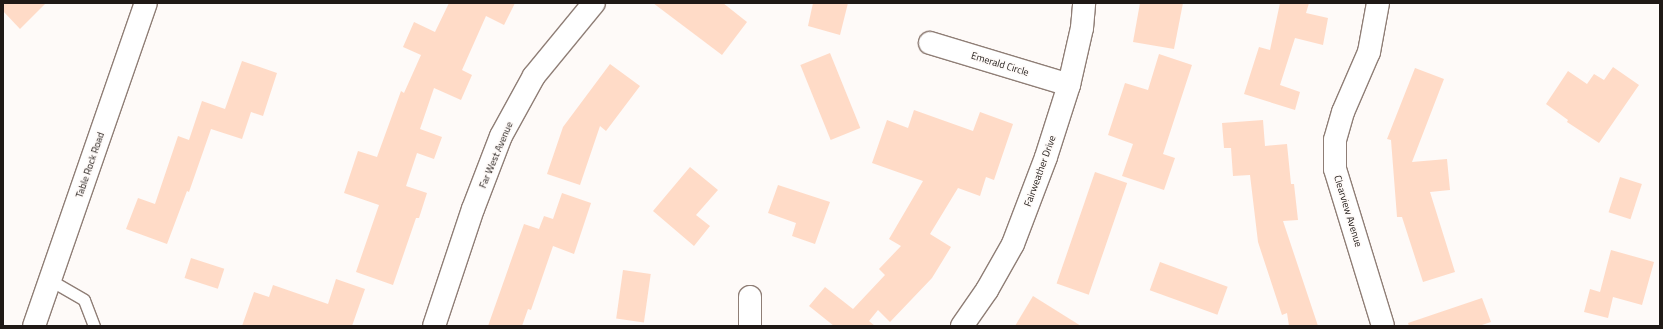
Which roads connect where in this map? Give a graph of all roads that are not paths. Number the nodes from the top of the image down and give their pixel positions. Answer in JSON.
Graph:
{"nodes":[{"id":1,"x":146,"y":3,"type":"edge"},
{"id":2,"x":594,"y":3,"type":"edge"},
{"id":3,"x":1084,"y":3,"type":"edge"},
{"id":4,"x":1378,"y":3,"type":"edge"},
{"id":5,"x":930,"y":42,"type":"dead end"},
{"id":6,"x":1069,"y":85,"type":"junction"},
{"id":7,"x":50,"y":280,"type":"junction"},
{"id":8,"x":750,"y":296,"type":"dead end"},
{"id":9,"x":34,"y":326,"type":"edge"},
{"id":10,"x":94,"y":326,"type":"edge"},
{"id":11,"x":434,"y":326,"type":"edge"},
{"id":12,"x":750,"y":326,"type":"edge"},
{"id":13,"x":962,"y":326,"type":"edge"},
{"id":14,"x":1383,"y":326,"type":"edge"}],
"edges":[{"from":1,"to":7,"type":"street","name":"Table Rock Road"},
{"from":2,"to":11,"type":"street","name":"Far West Avenue"},
{"from":3,"to":6,"type":"street","name":"Fairweather Drive"},
{"from":4,"to":14,"type":"street","name":"Clearview Avenue"},
{"from":5,"to":6,"type":"street","name":"Emerald Circle"},
{"from":6,"to":13,"type":"street","name":"Fairweather Drive"},
{"from":7,"to":9,"type":"street","name":"Table Rock Road"},
{"from":7,"to":10,"type":"lane"},
{"from":8,"to":12,"type":"street"}]}
